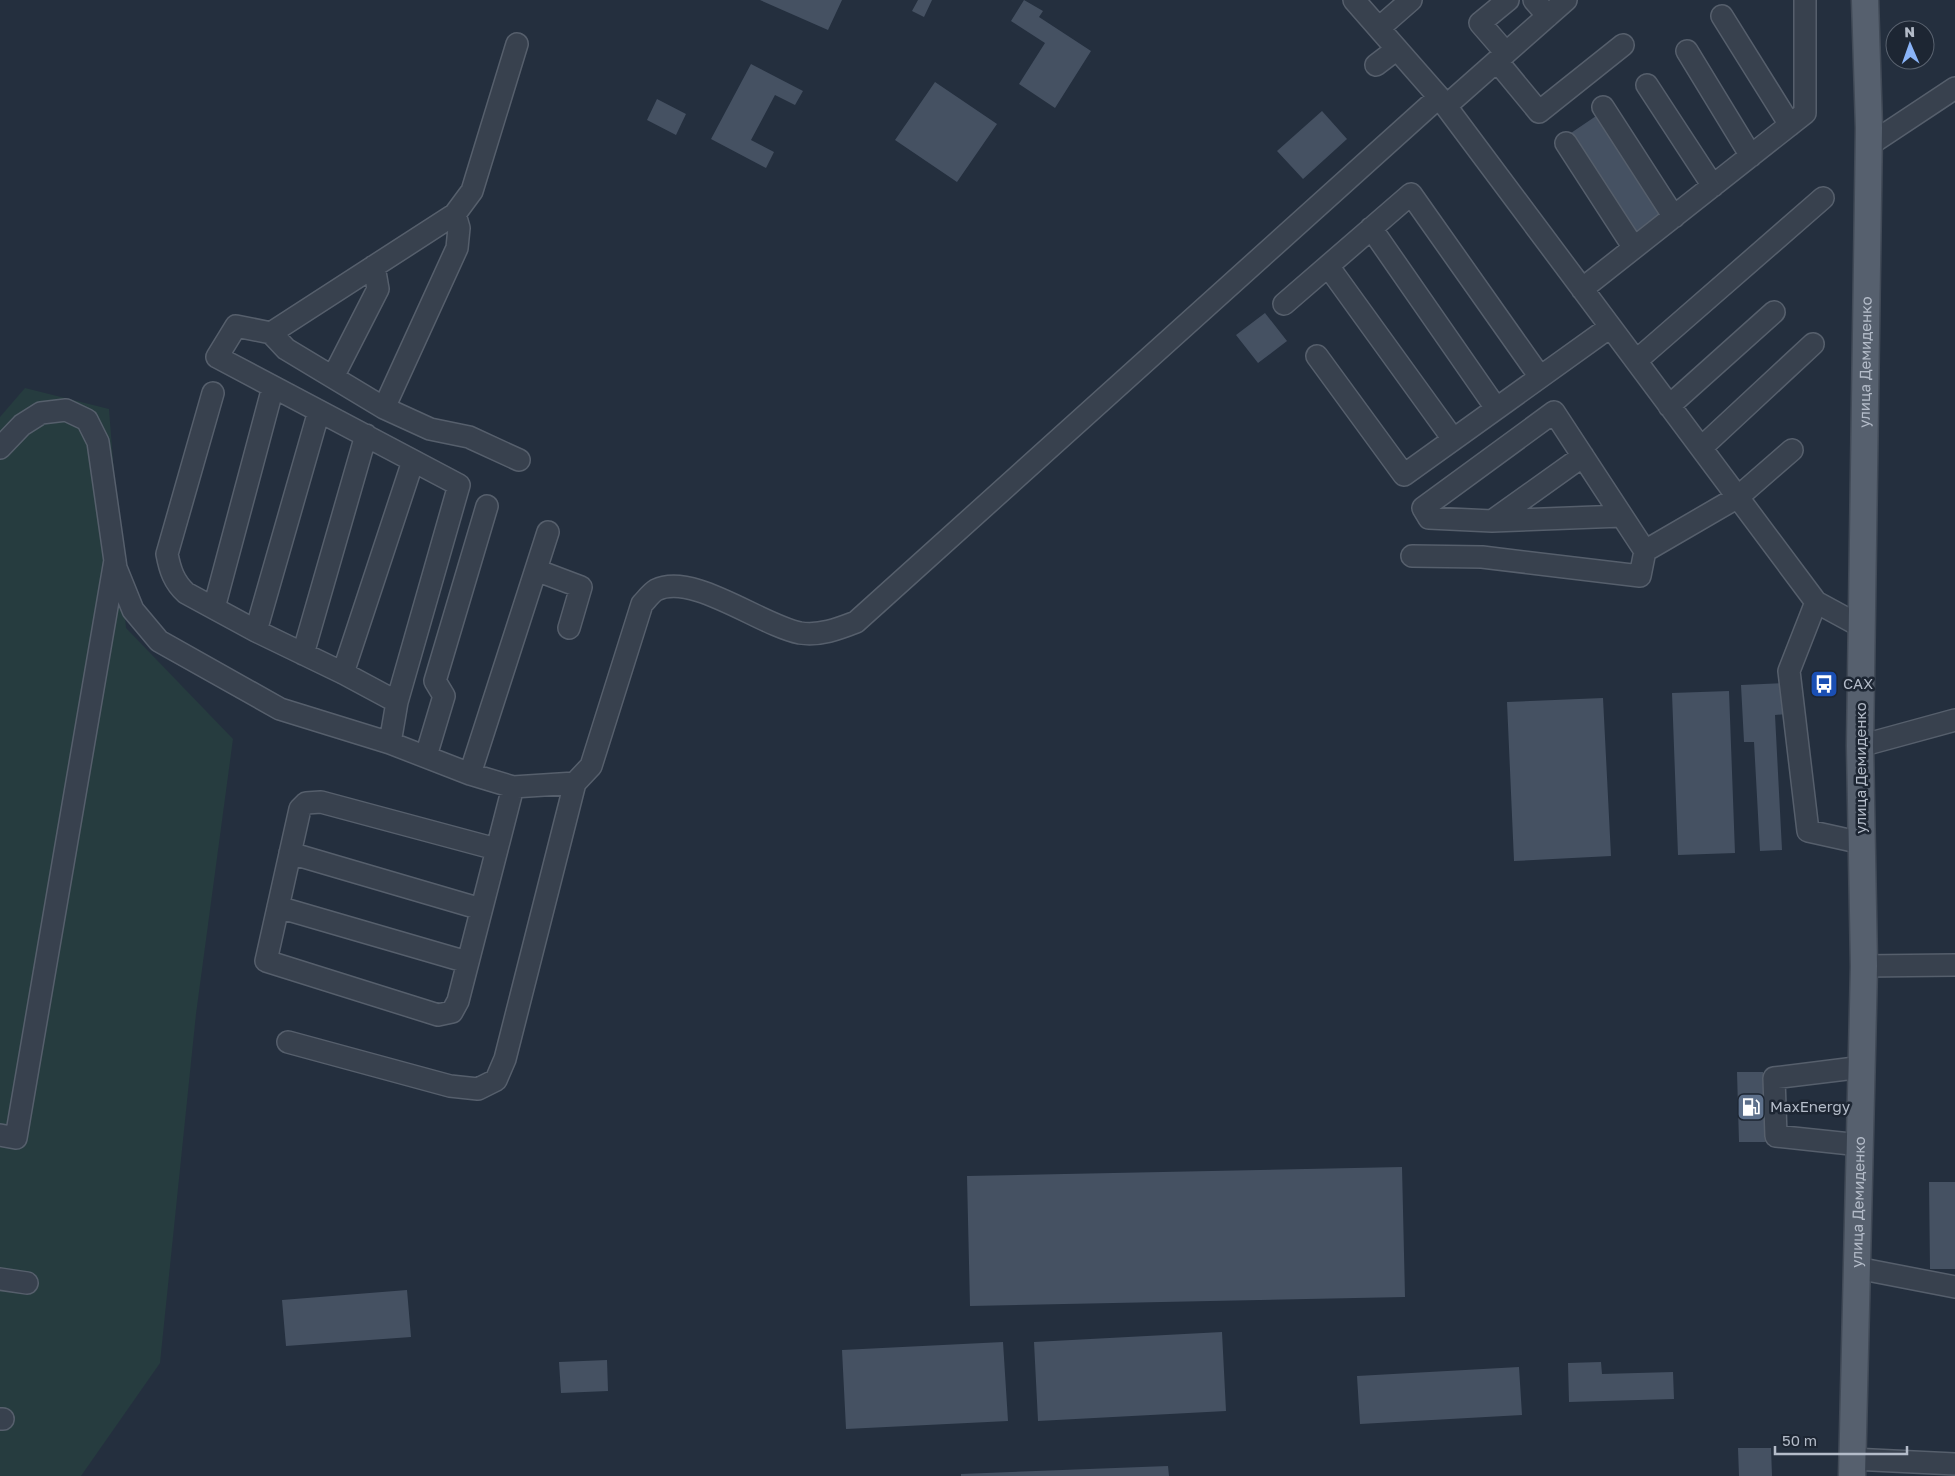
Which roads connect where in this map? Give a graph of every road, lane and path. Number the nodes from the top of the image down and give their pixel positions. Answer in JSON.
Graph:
{"nodes":[{"id":1,"x":1354,"y":0,"type":"edge"},
{"id":2,"x":1411,"y":0,"type":"edge"},
{"id":3,"x":1508,"y":0,"type":"edge"},
{"id":4,"x":1534,"y":0,"type":"edge"},
{"id":5,"x":1566,"y":0,"type":"edge"},
{"id":6,"x":1805,"y":0,"type":"edge"},
{"id":7,"x":1865,"y":0,"type":"edge"},
{"id":8,"x":1548,"y":16,"type":"junction"},
{"id":9,"x":1722,"y":16,"type":"dead end"},
{"id":10,"x":1379,"y":28,"type":"junction"},
{"id":11,"x":517,"y":44,"type":"dead end"},
{"id":12,"x":1623,"y":44,"type":"dead end"},
{"id":13,"x":1397,"y":49,"type":"junction"},
{"id":14,"x":1687,"y":51,"type":"dead end"},
{"id":15,"x":1502,"y":57,"type":"junction"},
{"id":16,"x":1376,"y":66,"type":"dead end"},
{"id":17,"x":1647,"y":84,"type":"dead end"},
{"id":18,"x":1955,"y":88,"type":"edge"},
{"id":19,"x":1442,"y":102,"type":"junction"},
{"id":20,"x":1603,"y":108,"type":"dead end"},
{"id":21,"x":1790,"y":125,"type":"junction"},
{"id":22,"x":1566,"y":143,"type":"dead end"},
{"id":23,"x":1869,"y":145,"type":"junction"},
{"id":24,"x":1751,"y":156,"type":"junction"},
{"id":25,"x":1713,"y":186,"type":"junction"},
{"id":26,"x":1823,"y":198,"type":"dead end"},
{"id":27,"x":455,"y":214,"type":"junction"},
{"id":28,"x":1674,"y":217,"type":"junction"},
{"id":29,"x":1371,"y":228,"type":"junction"},
{"id":30,"x":1634,"y":248,"type":"junction"},
{"id":31,"x":374,"y":266,"type":"junction"},
{"id":32,"x":1328,"y":266,"type":"junction"},
{"id":33,"x":1582,"y":289,"type":"junction"},
{"id":34,"x":1284,"y":304,"type":"dead end"},
{"id":35,"x":1774,"y":312,"type":"dead end"},
{"id":36,"x":1610,"y":327,"type":"junction"},
{"id":37,"x":270,"y":332,"type":"junction"},
{"id":38,"x":1813,"y":344,"type":"dead end"},
{"id":39,"x":1316,"y":356,"type":"dead end"},
{"id":40,"x":1636,"y":361,"type":"junction"},
{"id":41,"x":333,"y":377,"type":"junction"},
{"id":42,"x":1540,"y":378,"type":"junction"},
{"id":43,"x":274,"y":387,"type":"junction"},
{"id":44,"x":213,"y":393,"type":"dead end"},
{"id":45,"x":1669,"y":406,"type":"junction"},
{"id":46,"x":384,"y":408,"type":"junction"},
{"id":47,"x":1496,"y":408,"type":"junction"},
{"id":48,"x":319,"y":411,"type":"junction"},
{"id":49,"x":366,"y":436,"type":"junction"},
{"id":50,"x":1454,"y":439,"type":"junction"},
{"id":51,"x":0,"y":448,"type":"edge"},
{"id":52,"x":1701,"y":448,"type":"junction"},
{"id":53,"x":1792,"y":450,"type":"dead end"},
{"id":54,"x":1583,"y":456,"type":"junction"},
{"id":55,"x":519,"y":460,"type":"dead end"},
{"id":56,"x":413,"y":461,"type":"junction"},
{"id":57,"x":1738,"y":497,"type":"junction"},
{"id":58,"x":487,"y":506,"type":"dead end"},
{"id":59,"x":1622,"y":516,"type":"junction"},
{"id":60,"x":1492,"y":521,"type":"junction"},
{"id":61,"x":548,"y":532,"type":"dead end"},
{"id":62,"x":1644,"y":551,"type":"junction"},
{"id":63,"x":1412,"y":556,"type":"dead end"},
{"id":64,"x":114,"y":560,"type":"junction"},
{"id":65,"x":536,"y":570,"type":"junction"},
{"id":66,"x":1816,"y":602,"type":"junction"},
{"id":67,"x":214,"y":608,"type":"junction"},
{"id":68,"x":1862,"y":627,"type":"junction"},
{"id":69,"x":569,"y":628,"type":"dead end"},
{"id":70,"x":256,"y":631,"type":"junction"},
{"id":71,"x":303,"y":654,"type":"junction"},
{"id":72,"x":343,"y":673,"type":"junction"},
{"id":73,"x":397,"y":702,"type":"junction"},
{"id":74,"x":1955,"y":720,"type":"edge"},
{"id":75,"x":390,"y":743,"type":"junction"},
{"id":76,"x":1860,"y":746,"type":"junction"},
{"id":77,"x":426,"y":756,"type":"junction"},
{"id":78,"x":470,"y":774,"type":"junction"},
{"id":79,"x":574,"y":783,"type":"junction"},
{"id":80,"x":513,"y":787,"type":"junction"},
{"id":81,"x":1862,"y":843,"type":"junction"},
{"id":82,"x":496,"y":849,"type":"junction"},
{"id":83,"x":290,"y":853,"type":"junction"},
{"id":84,"x":278,"y":907,"type":"junction"},
{"id":85,"x":481,"y":909,"type":"junction"},
{"id":86,"x":468,"y":962,"type":"junction"},
{"id":87,"x":1955,"y":965,"type":"edge"},
{"id":88,"x":1864,"y":966,"type":"junction"},
{"id":89,"x":288,"y":1042,"type":"dead end"},
{"id":90,"x":1863,"y":1067,"type":"junction"},
{"id":91,"x":0,"y":1135,"type":"edge"},
{"id":92,"x":1860,"y":1145,"type":"junction"},
{"id":93,"x":1857,"y":1268,"type":"junction"},
{"id":94,"x":0,"y":1279,"type":"edge"},
{"id":95,"x":27,"y":1283,"type":"dead end"},
{"id":96,"x":1955,"y":1287,"type":"edge"},
{"id":97,"x":1955,"y":1464,"type":"edge"},
{"id":98,"x":1852,"y":1468,"type":"edge"}],
"edges":[{"from":1,"to":10,"type":"street"},
{"from":2,"to":10,"type":"street"},
{"from":3,"to":15,"type":"street"},
{"from":4,"to":8,"type":"street"},
{"from":5,"to":8,"type":"street"},
{"from":6,"to":21,"type":"street"},
{"from":7,"to":23,"type":"main road","name":"улица Демиденко"},
{"from":8,"to":15,"type":"street"},
{"from":9,"to":21,"type":"street"},
{"from":10,"to":13,"type":"street"},
{"from":11,"to":27,"type":"street"},
{"from":12,"to":15,"type":"street"},
{"from":13,"to":16,"type":"street"},
{"from":13,"to":19,"type":"street"},
{"from":14,"to":24,"type":"street"},
{"from":15,"to":19,"type":"street"},
{"from":17,"to":25,"type":"street"},
{"from":18,"to":23,"type":"street"},
{"from":19,"to":33,"type":"street"},
{"from":19,"to":79,"type":"street"},
{"from":20,"to":28,"type":"street"},
{"from":21,"to":24,"type":"street"},
{"from":22,"to":30,"type":"street"},
{"from":23,"to":68,"type":"main road","name":"улица Демиденко"},
{"from":24,"to":25,"type":"street"},
{"from":25,"to":28,"type":"street"},
{"from":26,"to":40,"type":"street"},
{"from":27,"to":31,"type":"street"},
{"from":27,"to":46,"type":"street"},
{"from":28,"to":30,"type":"street"},
{"from":29,"to":32,"type":"street"},
{"from":29,"to":42,"type":"street"},
{"from":29,"to":47,"type":"street"},
{"from":30,"to":33,"type":"street"},
{"from":31,"to":37,"type":"street"},
{"from":31,"to":41,"type":"street"},
{"from":32,"to":34,"type":"street"},
{"from":32,"to":50,"type":"street"},
{"from":33,"to":36,"type":"street"},
{"from":35,"to":45,"type":"street"},
{"from":36,"to":40,"type":"street"},
{"from":36,"to":42,"type":"street"},
{"from":37,"to":41,"type":"street"},
{"from":37,"to":43,"type":"street"},
{"from":38,"to":52,"type":"street"},
{"from":39,"to":50,"type":"street"},
{"from":40,"to":45,"type":"street"},
{"from":41,"to":46,"type":"street"},
{"from":42,"to":47,"type":"street"},
{"from":43,"to":48,"type":"street"},
{"from":43,"to":67,"type":"street"},
{"from":44,"to":67,"type":"street"},
{"from":45,"to":52,"type":"street"},
{"from":46,"to":55,"type":"street"},
{"from":47,"to":50,"type":"street"},
{"from":48,"to":49,"type":"street"},
{"from":48,"to":70,"type":"street"},
{"from":49,"to":56,"type":"street"},
{"from":49,"to":71,"type":"street"},
{"from":51,"to":64,"type":"street"},
{"from":52,"to":57,"type":"street"},
{"from":53,"to":57,"type":"street"},
{"from":54,"to":59,"type":"street"},
{"from":54,"to":60,"type":"street"},
{"from":54,"to":60,"type":"street"},
{"from":56,"to":72,"type":"street"},
{"from":56,"to":73,"type":"street"},
{"from":57,"to":62,"type":"street"},
{"from":57,"to":66,"type":"street"},
{"from":58,"to":77,"type":"street"},
{"from":59,"to":60,"type":"street"},
{"from":59,"to":62,"type":"street"},
{"from":61,"to":65,"type":"street"},
{"from":62,"to":63,"type":"street"},
{"from":64,"to":75,"type":"street"},
{"from":64,"to":91,"type":"street"},
{"from":65,"to":69,"type":"street"},
{"from":65,"to":78,"type":"street"},
{"from":66,"to":68,"type":"street"},
{"from":66,"to":81,"type":"street"},
{"from":67,"to":70,"type":"street"},
{"from":68,"to":76,"type":"main road","name":"улица Демиденко"},
{"from":70,"to":71,"type":"street"},
{"from":71,"to":72,"type":"street"},
{"from":72,"to":73,"type":"street"},
{"from":73,"to":75,"type":"street"},
{"from":74,"to":76,"type":"street"},
{"from":75,"to":77,"type":"street"},
{"from":76,"to":81,"type":"main road","name":"улица Демиденко"},
{"from":77,"to":78,"type":"street"},
{"from":78,"to":80,"type":"street"},
{"from":79,"to":80,"type":"street"},
{"from":79,"to":89,"type":"street"},
{"from":80,"to":82,"type":"street"},
{"from":81,"to":88,"type":"main road","name":"улица Демиденко"},
{"from":82,"to":83,"type":"street"},
{"from":82,"to":85,"type":"street"},
{"from":83,"to":84,"type":"street"},
{"from":83,"to":85,"type":"street"},
{"from":84,"to":86,"type":"street"},
{"from":84,"to":86,"type":"street"},
{"from":85,"to":86,"type":"street"},
{"from":87,"to":88,"type":"street"},
{"from":88,"to":90,"type":"main road","name":"улица Демиденко"},
{"from":90,"to":92,"type":"main road","name":"улица Демиденко"},
{"from":90,"to":92,"type":"street"},
{"from":92,"to":93,"type":"main road","name":"улица Демиденко"},
{"from":93,"to":96,"type":"street"},
{"from":93,"to":98,"type":"main road","name":"улица Демиденко"},
{"from":94,"to":95,"type":"street"},
{"from":97,"to":98,"type":"street"}]}
